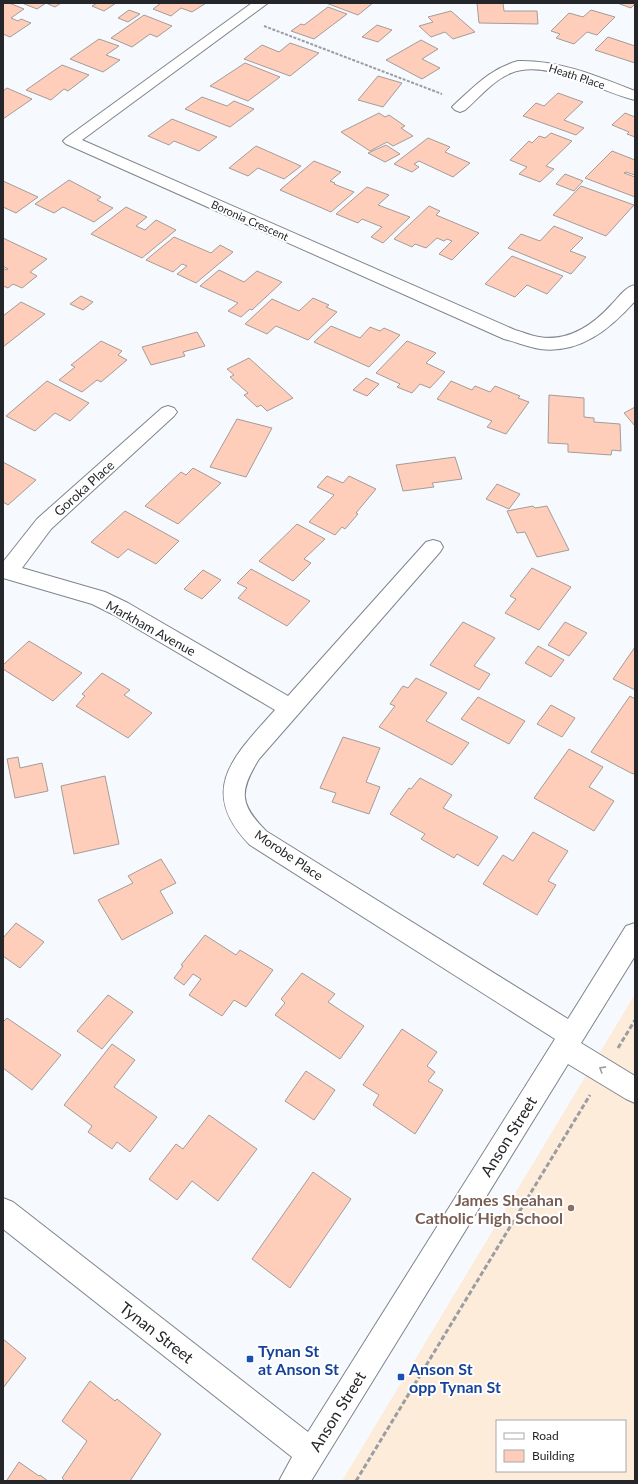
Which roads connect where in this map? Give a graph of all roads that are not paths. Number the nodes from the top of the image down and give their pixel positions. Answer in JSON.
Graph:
{"nodes":[{"id":1,"x":261,"y":3,"type":"edge"},
{"id":2,"x":635,"y":96,"type":"edge"},
{"id":3,"x":460,"y":107,"type":"road end"},
{"id":4,"x":635,"y":290,"type":"edge"},
{"id":5,"x":168,"y":412,"type":"dead end"},
{"id":6,"x":433,"y":547,"type":"dead end"},
{"id":7,"x":6,"y":570,"type":"edge"},
{"id":8,"x":290,"y":708,"type":"junction"},
{"id":9,"x":635,"y":934,"type":"edge"},
{"id":10,"x":568,"y":1041,"type":"junction"},
{"id":11,"x":635,"y":1090,"type":"edge"},
{"id":12,"x":3,"y":1212,"type":"edge"},
{"id":13,"x":311,"y":1453,"type":"junction"},
{"id":14,"x":294,"y":1481,"type":"edge"}],
"edges":[{"from":1,"to":4,"type":"street","name":"Boronia Crescent"},
{"from":2,"to":3,"type":"street","name":"Heath Place"},
{"from":5,"to":7,"type":"street","name":"Goroka Place"},
{"from":6,"to":8,"type":"street","name":"Morobe Place"},
{"from":7,"to":8,"type":"street","name":"Markham Avenue"},
{"from":8,"to":10,"type":"street","name":"Morobe Place"},
{"from":9,"to":10,"type":"street","name":"Anson Street"},
{"from":11,"to":10,"type":"street","name":"Morobe Place","one_way":true},
{"from":10,"to":13,"type":"street","name":"Anson Street"},
{"from":12,"to":13,"type":"street","name":"Tynan Street"},
{"from":13,"to":14,"type":"street","name":"Anson Street"}]}
